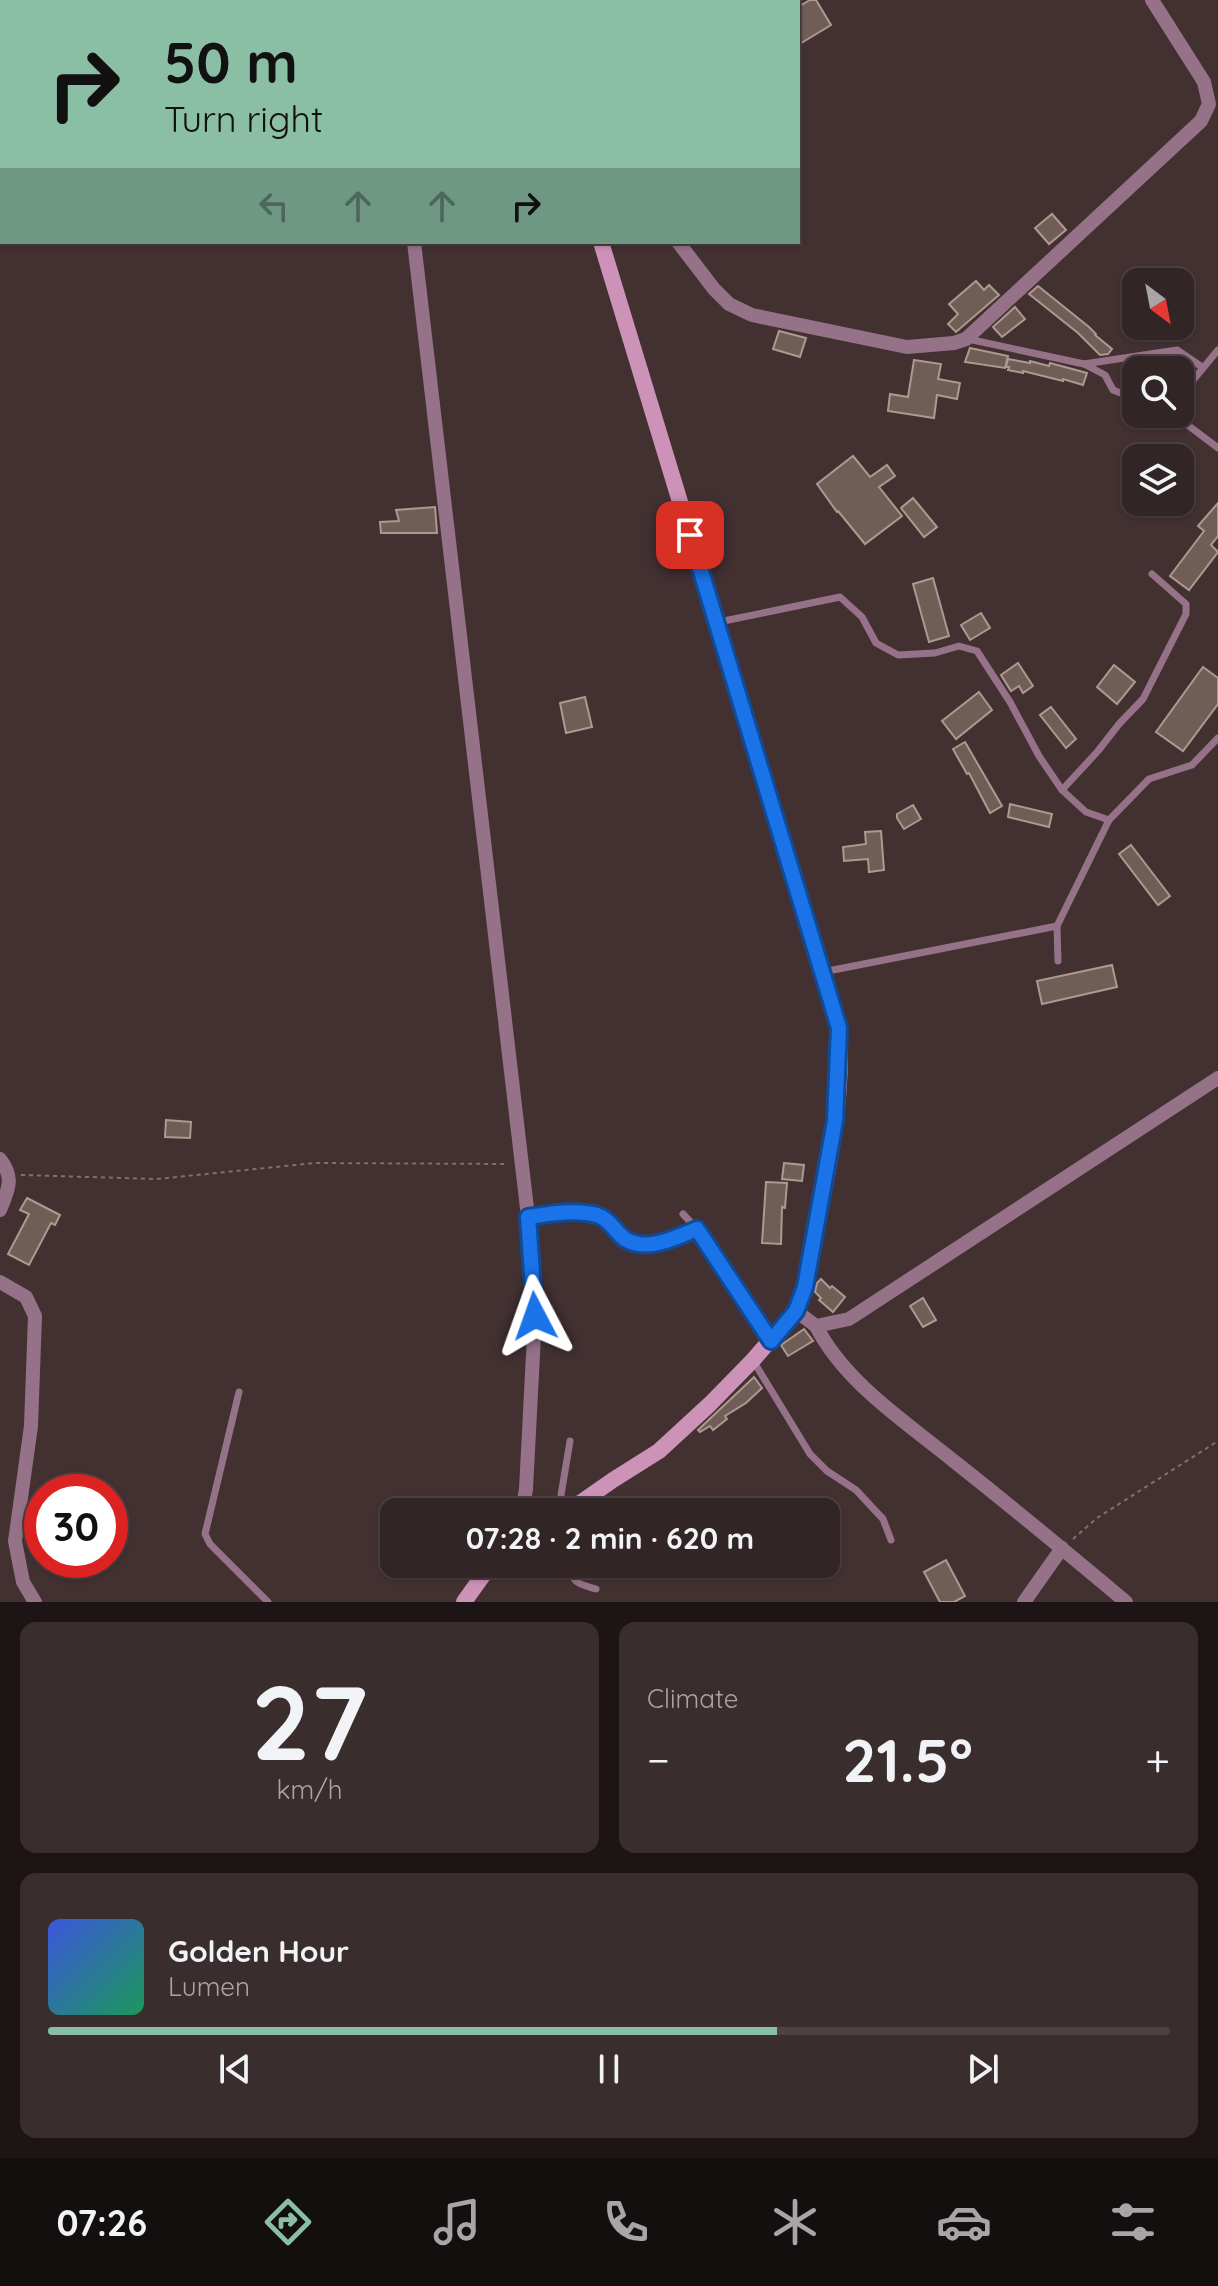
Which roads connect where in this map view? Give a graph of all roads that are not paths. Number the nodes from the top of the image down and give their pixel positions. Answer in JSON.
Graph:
{"nodes":[{"id":1,"x":1152,"y":0,"type":"edge"},
{"id":2,"x":414,"y":244,"type":"edge"},
{"id":3,"x":602,"y":244,"type":"edge"},
{"id":4,"x":680,"y":244,"type":"edge"},
{"id":5,"x":966,"y":339,"type":"junction"},
{"id":6,"x":1218,"y":350,"type":"edge"},
{"id":7,"x":1084,"y":364,"type":"junction"},
{"id":8,"x":1202,"y":367,"type":"junction"},
{"id":9,"x":1194,"y":378,"type":"edge"},
{"id":10,"x":1122,"y":394,"type":"edge"},
{"id":11,"x":1192,"y":428,"type":"edge"},
{"id":12,"x":1218,"y":448,"type":"edge"},
{"id":13,"x":1152,"y":574,"type":"dead end"},
{"id":14,"x":717,"y":623,"type":"junction"},
{"id":15,"x":1218,"y":738,"type":"edge"},
{"id":16,"x":1062,"y":790,"type":"junction"},
{"id":17,"x":1109,"y":820,"type":"junction"},
{"id":18,"x":1057,"y":926,"type":"junction"},
{"id":19,"x":1058,"y":961,"type":"dead end"},
{"id":20,"x":823,"y":972,"type":"junction"},
{"id":21,"x":1218,"y":1078,"type":"edge"},
{"id":22,"x":0,"y":1159,"type":"edge"},
{"id":23,"x":0,"y":1210,"type":"edge"},
{"id":24,"x":683,"y":1214,"type":"dead end"},
{"id":25,"x":528,"y":1217,"type":"junction"},
{"id":26,"x":697,"y":1229,"type":"junction"},
{"id":27,"x":0,"y":1282,"type":"edge"},
{"id":28,"x":796,"y":1311,"type":"junction"},
{"id":29,"x":822,"y":1336,"type":"junction"},
{"id":30,"x":771,"y":1341,"type":"junction"},
{"id":31,"x":753,"y":1360,"type":"junction"},
{"id":32,"x":239,"y":1392,"type":"dead end"},
{"id":33,"x":570,"y":1441,"type":"dead end"},
{"id":34,"x":524,"y":1498,"type":"edge"},
{"id":35,"x":562,"y":1498,"type":"edge"},
{"id":36,"x":588,"y":1498,"type":"edge"},
{"id":37,"x":0,"y":1535,"type":"edge"},
{"id":38,"x":891,"y":1540,"type":"dead end"},
{"id":39,"x":15,"y":1541,"type":"junction"},
{"id":40,"x":1062,"y":1548,"type":"junction"},
{"id":41,"x":481,"y":1578,"type":"edge"},
{"id":42,"x":572,"y":1578,"type":"edge"},
{"id":43,"x":596,"y":1589,"type":"dead end"},
{"id":44,"x":35,"y":1602,"type":"edge"},
{"id":45,"x":268,"y":1602,"type":"edge"},
{"id":46,"x":464,"y":1602,"type":"edge"},
{"id":47,"x":1024,"y":1602,"type":"edge"},
{"id":48,"x":1126,"y":1602,"type":"edge"}],
"edges":[{"from":1,"to":5,"type":"street"},
{"from":2,"to":25,"type":"street"},
{"from":3,"to":14,"type":"street"},
{"from":4,"to":5,"type":"street"},
{"from":5,"to":7,"type":"lane"},
{"from":6,"to":8,"type":"lane"},
{"from":7,"to":8,"type":"lane"},
{"from":7,"to":10,"type":"lane"},
{"from":8,"to":9,"type":"lane"},
{"from":11,"to":12,"type":"lane"},
{"from":13,"to":16,"type":"lane"},
{"from":14,"to":16,"type":"lane"},
{"from":14,"to":20,"type":"street"},
{"from":15,"to":17,"type":"lane"},
{"from":16,"to":17,"type":"lane"},
{"from":17,"to":18,"type":"lane"},
{"from":18,"to":19,"type":"lane"},
{"from":18,"to":20,"type":"lane"},
{"from":20,"to":28,"type":"street"},
{"from":21,"to":29,"type":"street"},
{"from":22,"to":23,"type":"street"},
{"from":24,"to":26,"type":"lane"},
{"from":25,"to":26,"type":"lane"},
{"from":25,"to":34,"type":"street"},
{"from":26,"to":30,"type":"lane"},
{"from":27,"to":39,"type":"street"},
{"from":28,"to":29,"type":"street"},
{"from":28,"to":30,"type":"street"},
{"from":29,"to":40,"type":"street"},
{"from":30,"to":31,"type":"street"},
{"from":31,"to":36,"type":"street"},
{"from":31,"to":38,"type":"lane"},
{"from":32,"to":45,"type":"lane"},
{"from":33,"to":35,"type":"lane"},
{"from":37,"to":39,"type":"street"},
{"from":39,"to":44,"type":"street"},
{"from":40,"to":47,"type":"street"},
{"from":40,"to":48,"type":"street"},
{"from":41,"to":46,"type":"street"},
{"from":42,"to":43,"type":"lane"}]}
